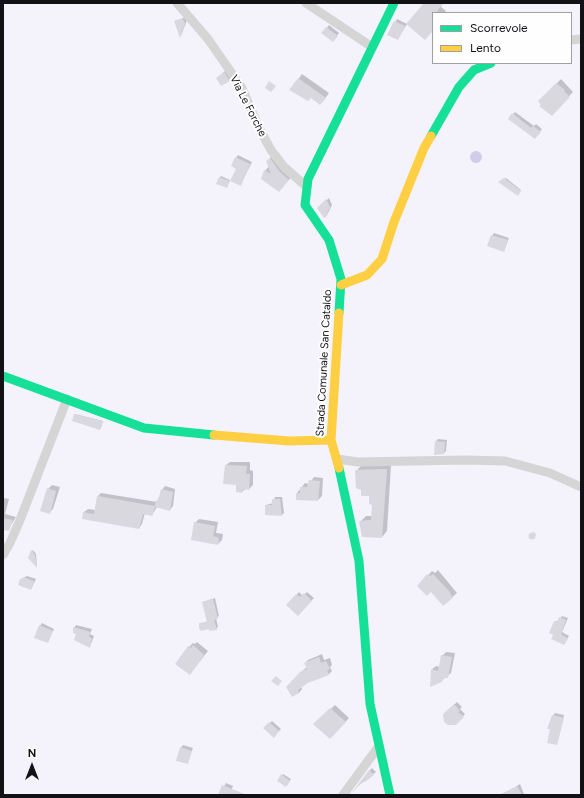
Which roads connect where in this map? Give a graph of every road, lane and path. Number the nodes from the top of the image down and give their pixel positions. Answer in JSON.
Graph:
{"nodes":[{"id":1,"x":178,"y":3,"type":"edge"},
{"id":2,"x":306,"y":3,"type":"edge"},
{"id":3,"x":394,"y":3,"type":"edge"},
{"id":4,"x":372,"y":47,"type":"junction"},
{"id":5,"x":489,"y":64,"type":"edge"},
{"id":6,"x":307,"y":187,"type":"junction"},
{"id":7,"x":341,"y":285,"type":"junction"},
{"id":8,"x":3,"y":376,"type":"edge"},
{"id":9,"x":67,"y":399,"type":"junction"},
{"id":10,"x":332,"y":440,"type":"junction"},
{"id":11,"x":337,"y":459,"type":"junction"},
{"id":12,"x":581,"y":487,"type":"edge"},
{"id":13,"x":3,"y":555,"type":"edge"},
{"id":14,"x":379,"y":746,"type":"junction"},
{"id":15,"x":343,"y":795,"type":"edge"},
{"id":16,"x":390,"y":795,"type":"edge"}],
"edges":[{"from":1,"to":6,"type":"street","name":"Via Le Forche"},
{"from":2,"to":4,"type":"street"},
{"from":3,"to":4,"type":"street","name":"Strada Comunale San Cataldo"},
{"from":4,"to":6,"type":"street","name":"Strada Comunale San Cataldo"},
{"from":5,"to":7,"type":"street"},
{"from":6,"to":7,"type":"street","name":"Strada Comunale San Cataldo"},
{"from":7,"to":10,"type":"street","name":"Strada Comunale San Cataldo"},
{"from":8,"to":9,"type":"street"},
{"from":9,"to":10,"type":"street"},
{"from":9,"to":13,"type":"street"},
{"from":10,"to":11,"type":"street","name":"Strada Comunale San Cataldo"},
{"from":11,"to":12,"type":"street"},
{"from":11,"to":14,"type":"street","name":"Strada Comunale San Cataldo"},
{"from":14,"to":15,"type":"street"},
{"from":14,"to":16,"type":"street","name":"Strada Comunale San Cataldo"}]}
